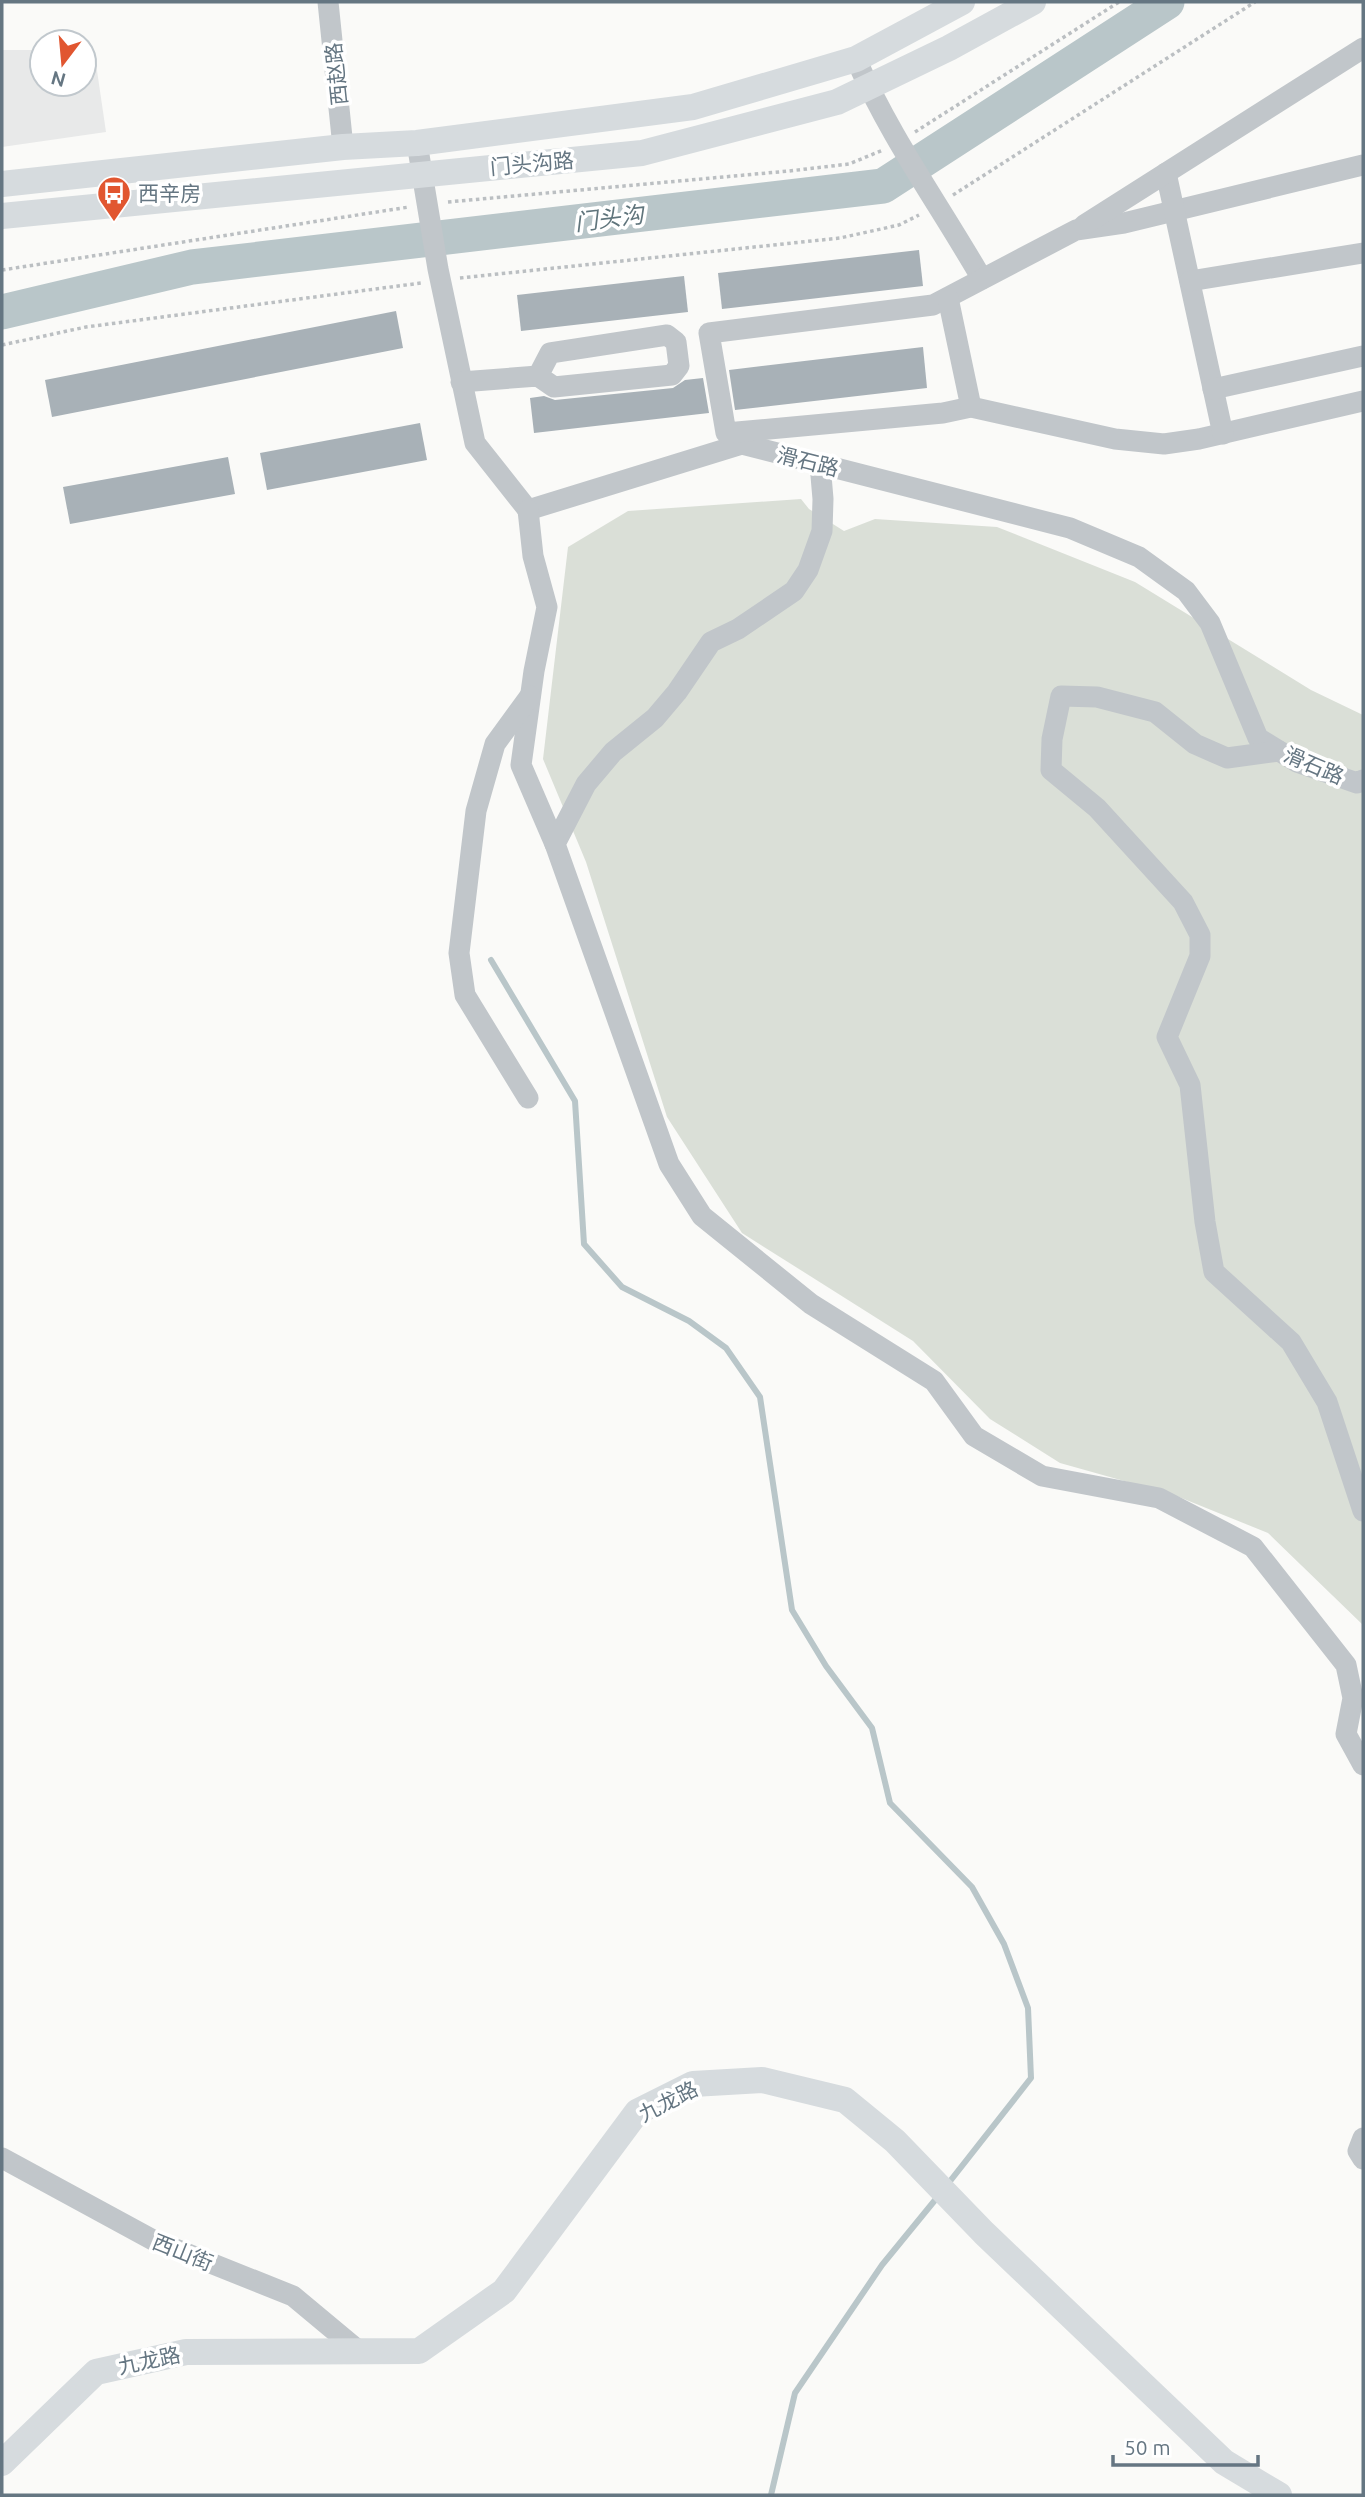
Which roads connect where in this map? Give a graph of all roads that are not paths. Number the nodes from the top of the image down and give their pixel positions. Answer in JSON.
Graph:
{"nodes":[{"id":1,"x":328,"y":2,"type":"edge"},
{"id":2,"x":962,"y":2,"type":"edge"},
{"id":3,"x":1033,"y":2,"type":"edge"},
{"id":4,"x":1363,"y":48,"type":"edge"},
{"id":5,"x":856,"y":60,"type":"junction"},
{"id":6,"x":868,"y":87,"type":"junction"},
{"id":7,"x":417,"y":143,"type":"junction"},
{"id":8,"x":343,"y":147,"type":"junction"},
{"id":9,"x":1363,"y":165,"type":"edge"},
{"id":10,"x":422,"y":173,"type":"junction"},
{"id":11,"x":1166,"y":173,"type":"junction"},
{"id":12,"x":2,"y":184,"type":"edge"},
{"id":13,"x":1174,"y":210,"type":"junction"},
{"id":14,"x":2,"y":216,"type":"edge"},
{"id":15,"x":1076,"y":230,"type":"junction"},
{"id":16,"x":1363,"y":253,"type":"edge"},
{"id":17,"x":982,"y":279,"type":"junction"},
{"id":18,"x":1190,"y":281,"type":"junction"},
{"id":19,"x":948,"y":298,"type":"junction"},
{"id":20,"x":1363,"y":356,"type":"edge"},
{"id":21,"x":538,"y":376,"type":"junction"},
{"id":22,"x":461,"y":382,"type":"junction"},
{"id":23,"x":1213,"y":388,"type":"junction"},
{"id":24,"x":1363,"y":401,"type":"edge"},
{"id":25,"x":971,"y":407,"type":"junction"},
{"id":26,"x":1223,"y":434,"type":"junction"},
{"id":27,"x":820,"y":464,"type":"junction"},
{"id":28,"x":528,"y":510,"type":"junction"},
{"id":29,"x":530,"y":696,"type":"junction"},
{"id":30,"x":1279,"y":751,"type":"junction"},
{"id":31,"x":1363,"y":780,"type":"edge"},
{"id":32,"x":555,"y":844,"type":"junction"},
{"id":33,"x":528,"y":1098,"type":"dead end"},
{"id":34,"x":1363,"y":1511,"type":"edge"},
{"id":35,"x":1363,"y":1765,"type":"edge"},
{"id":36,"x":1363,"y":2138,"type":"edge"},
{"id":37,"x":2,"y":2158,"type":"edge"},
{"id":38,"x":1363,"y":2159,"type":"edge"},
{"id":39,"x":359,"y":2351,"type":"junction"},
{"id":40,"x":2,"y":2463,"type":"edge"},
{"id":41,"x":1279,"y":2495,"type":"edge"}],
"edges":[{"from":1,"to":8,"type":"street","name":"西赵路"},
{"from":2,"to":5,"type":"main road","name":"门头沟路"},
{"from":3,"to":6,"type":"main road","name":"门头沟路"},
{"from":4,"to":11,"type":"street"},
{"from":5,"to":6,"type":"street"},
{"from":5,"to":7,"type":"main road","name":"门头沟路"},
{"from":6,"to":10,"type":"main road","name":"门头沟路"},
{"from":6,"to":17,"type":"street"},
{"from":7,"to":8,"type":"main road","name":"门头沟路"},
{"from":7,"to":10,"type":"street"},
{"from":8,"to":12,"type":"main road","name":"门头沟路"},
{"from":9,"to":13,"type":"street"},
{"from":10,"to":14,"type":"main road","name":"门头沟路"},
{"from":10,"to":22,"type":"street"},
{"from":11,"to":13,"type":"street"},
{"from":11,"to":15,"type":"street"},
{"from":13,"to":15,"type":"street"},
{"from":13,"to":18,"type":"street"},
{"from":15,"to":17,"type":"street"},
{"from":16,"to":18,"type":"street"},
{"from":17,"to":19,"type":"street"},
{"from":18,"to":23,"type":"street"},
{"from":19,"to":25,"type":"street"},
{"from":19,"to":25,"type":"street"},
{"from":20,"to":23,"type":"street"},
{"from":21,"to":21,"type":"street"},
{"from":21,"to":22,"type":"street"},
{"from":22,"to":28,"type":"street"},
{"from":23,"to":26,"type":"street"},
{"from":24,"to":26,"type":"street"},
{"from":25,"to":26,"type":"street"},
{"from":27,"to":28,"type":"street","name":"滑石路"},
{"from":27,"to":30,"type":"street","name":"滑石路"},
{"from":27,"to":32,"type":"street"},
{"from":28,"to":29,"type":"street"},
{"from":29,"to":32,"type":"street"},
{"from":29,"to":33,"type":"street"},
{"from":30,"to":31,"type":"street","name":"滑石路"},
{"from":30,"to":34,"type":"street"},
{"from":32,"to":35,"type":"street"},
{"from":36,"to":38,"type":"street"},
{"from":37,"to":39,"type":"street","name":"西山街"},
{"from":39,"to":40,"type":"main road","name":"九龙路"},
{"from":39,"to":41,"type":"main road","name":"九龙路"}]}
